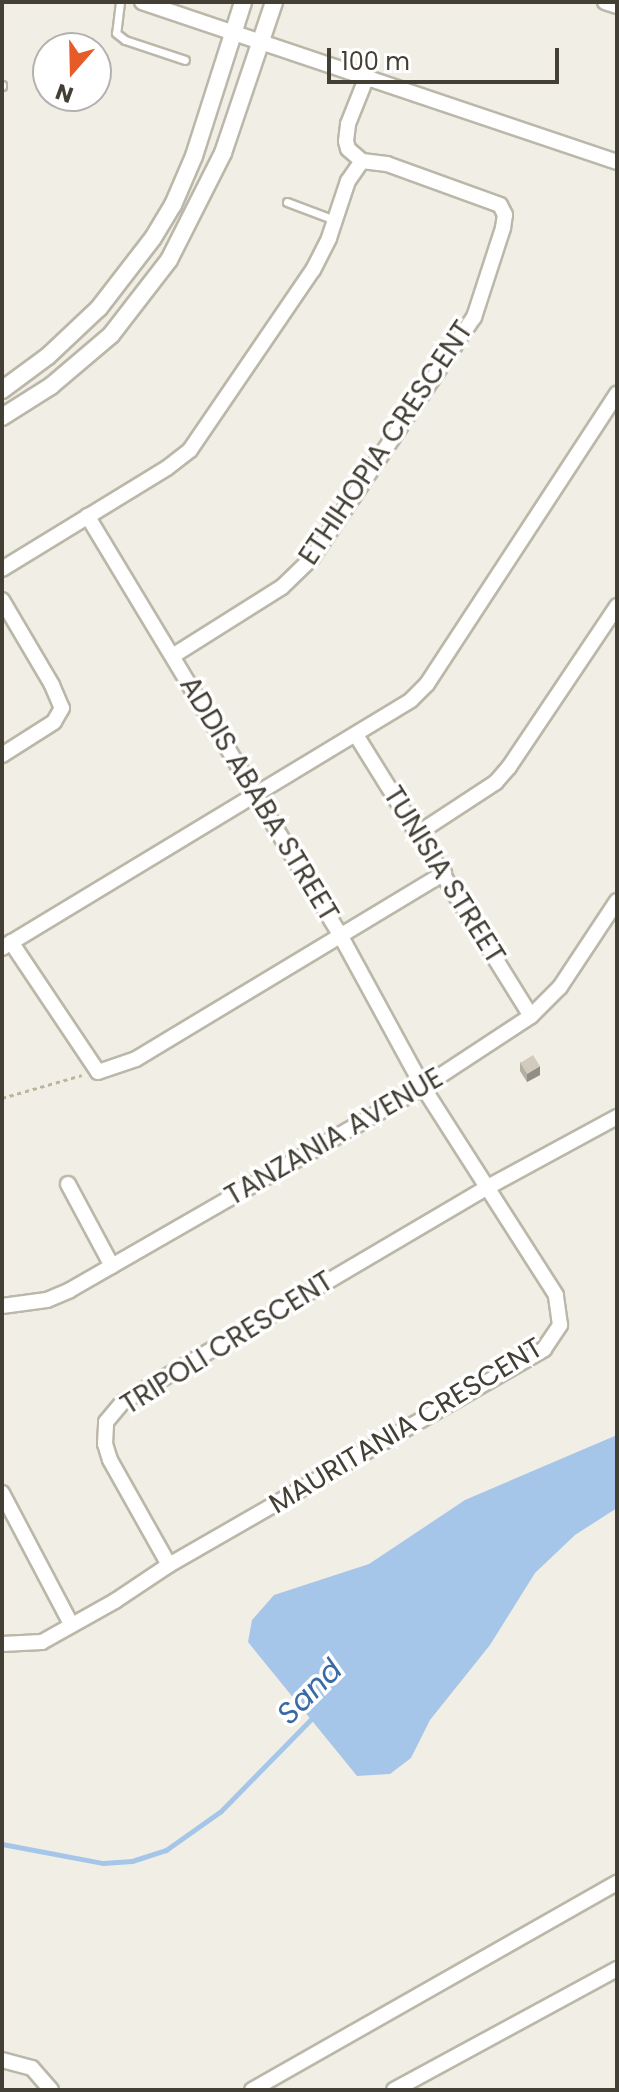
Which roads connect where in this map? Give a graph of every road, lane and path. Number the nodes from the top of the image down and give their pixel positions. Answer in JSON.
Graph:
{"nodes":[{"id":1,"x":120,"y":2,"type":"edge"},
{"id":2,"x":142,"y":2,"type":"edge"},
{"id":3,"x":243,"y":2,"type":"edge"},
{"id":4,"x":274,"y":2,"type":"edge"},
{"id":5,"x":605,"y":2,"type":"edge"},
{"id":6,"x":617,"y":6,"type":"edge"},
{"id":7,"x":232,"y":33,"type":"junction"},
{"id":8,"x":259,"y":44,"type":"junction"},
{"id":9,"x":185,"y":60,"type":"dead end"},
{"id":10,"x":366,"y":79,"type":"junction"},
{"id":11,"x":362,"y":161,"type":"junction"},
{"id":12,"x":617,"y":162,"type":"edge"},
{"id":13,"x":287,"y":202,"type":"dead end"},
{"id":14,"x":335,"y":220,"type":"junction"},
{"id":15,"x":2,"y":390,"type":"edge"},
{"id":16,"x":617,"y":394,"type":"edge"},
{"id":17,"x":2,"y":417,"type":"edge"},
{"id":18,"x":87,"y":516,"type":"junction"},
{"id":19,"x":2,"y":569,"type":"edge"},
{"id":20,"x":2,"y":600,"type":"edge"},
{"id":21,"x":617,"y":606,"type":"edge"},
{"id":22,"x":174,"y":655,"type":"junction"},
{"id":23,"x":356,"y":735,"type":"junction"},
{"id":24,"x":2,"y":755,"type":"edge"},
{"id":25,"x":255,"y":794,"type":"junction"},
{"id":26,"x":420,"y":832,"type":"junction"},
{"id":27,"x":444,"y":873,"type":"junction"},
{"id":28,"x":617,"y":901,"type":"edge"},
{"id":29,"x":339,"y":933,"type":"junction"},
{"id":30,"x":7,"y":945,"type":"edge"},
{"id":31,"x":531,"y":1016,"type":"junction"},
{"id":32,"x":98,"y":1072,"type":"junction"},
{"id":33,"x":423,"y":1087,"type":"junction"},
{"id":34,"x":2,"y":1098,"type":"edge"},
{"id":35,"x":617,"y":1117,"type":"edge"},
{"id":36,"x":68,"y":1184,"type":"dead end"},
{"id":37,"x":488,"y":1187,"type":"junction"},
{"id":38,"x":112,"y":1266,"type":"junction"},
{"id":39,"x":2,"y":1306,"type":"edge"},
{"id":40,"x":2,"y":1493,"type":"edge"},
{"id":41,"x":169,"y":1565,"type":"junction"},
{"id":42,"x":71,"y":1624,"type":"junction"},
{"id":43,"x":2,"y":1644,"type":"edge"},
{"id":44,"x":617,"y":1883,"type":"edge"},
{"id":45,"x":617,"y":1969,"type":"edge"},
{"id":46,"x":2,"y":2060,"type":"edge"},
{"id":47,"x":51,"y":2090,"type":"edge"},
{"id":48,"x":252,"y":2090,"type":"edge"},
{"id":49,"x":394,"y":2090,"type":"edge"}],
"edges":[{"from":1,"to":9,"type":"lane"},
{"from":2,"to":7,"type":"street"},
{"from":3,"to":7,"type":"street"},
{"from":4,"to":8,"type":"street"},
{"from":5,"to":6,"type":"street"},
{"from":7,"to":8,"type":"street"},
{"from":7,"to":15,"type":"street"},
{"from":8,"to":10,"type":"street"},
{"from":8,"to":17,"type":"street"},
{"from":10,"to":11,"type":"street"},
{"from":10,"to":12,"type":"street"},
{"from":11,"to":14,"type":"street"},
{"from":11,"to":22,"type":"street","name":"ETHIHOPIA CRESCENT"},
{"from":13,"to":14,"type":"lane"},
{"from":14,"to":18,"type":"street"},
{"from":16,"to":23,"type":"street"},
{"from":18,"to":19,"type":"street"},
{"from":18,"to":22,"type":"street","name":"ADDIS ABABA STREET"},
{"from":20,"to":24,"type":"street"},
{"from":21,"to":26,"type":"street"},
{"from":22,"to":25,"type":"street","name":"ADDIS ABABA STREET"},
{"from":23,"to":25,"type":"street"},
{"from":23,"to":26,"type":"street","name":"TUNISIA STREET"},
{"from":25,"to":29,"type":"street","name":"ADDIS ABABA STREET"},
{"from":25,"to":30,"type":"street"},
{"from":26,"to":27,"type":"street","name":"TUNISIA STREET"},
{"from":27,"to":29,"type":"street"},
{"from":27,"to":31,"type":"street","name":"TUNISIA STREET"},
{"from":28,"to":31,"type":"street","name":"TANZANIA AVENUE"},
{"from":29,"to":32,"type":"street"},
{"from":29,"to":33,"type":"street","name":"ADDIS ABABA STREET"},
{"from":30,"to":32,"type":"street"},
{"from":31,"to":33,"type":"street","name":"TANZANIA AVENUE"},
{"from":32,"to":34,"type":"path"},
{"from":33,"to":37,"type":"street","name":"MAURITANIA CRESCENT"},
{"from":33,"to":38,"type":"street","name":"TANZANIA AVENUE"},
{"from":35,"to":37,"type":"street","name":"TRIPOLI CRESCENT"},
{"from":36,"to":38,"type":"street"},
{"from":37,"to":41,"type":"street","name":"TRIPOLI CRESCENT"},
{"from":37,"to":41,"type":"street","name":"MAURITANIA CRESCENT"},
{"from":38,"to":39,"type":"street","name":"TANZANIA AVENUE"},
{"from":40,"to":42,"type":"street"},
{"from":41,"to":42,"type":"street","name":"MAURITANIA CRESCENT"},
{"from":42,"to":43,"type":"street","name":"MAURITANIA CRESCENT"},
{"from":44,"to":48,"type":"street"},
{"from":45,"to":49,"type":"street"},
{"from":46,"to":47,"type":"street"}]}
